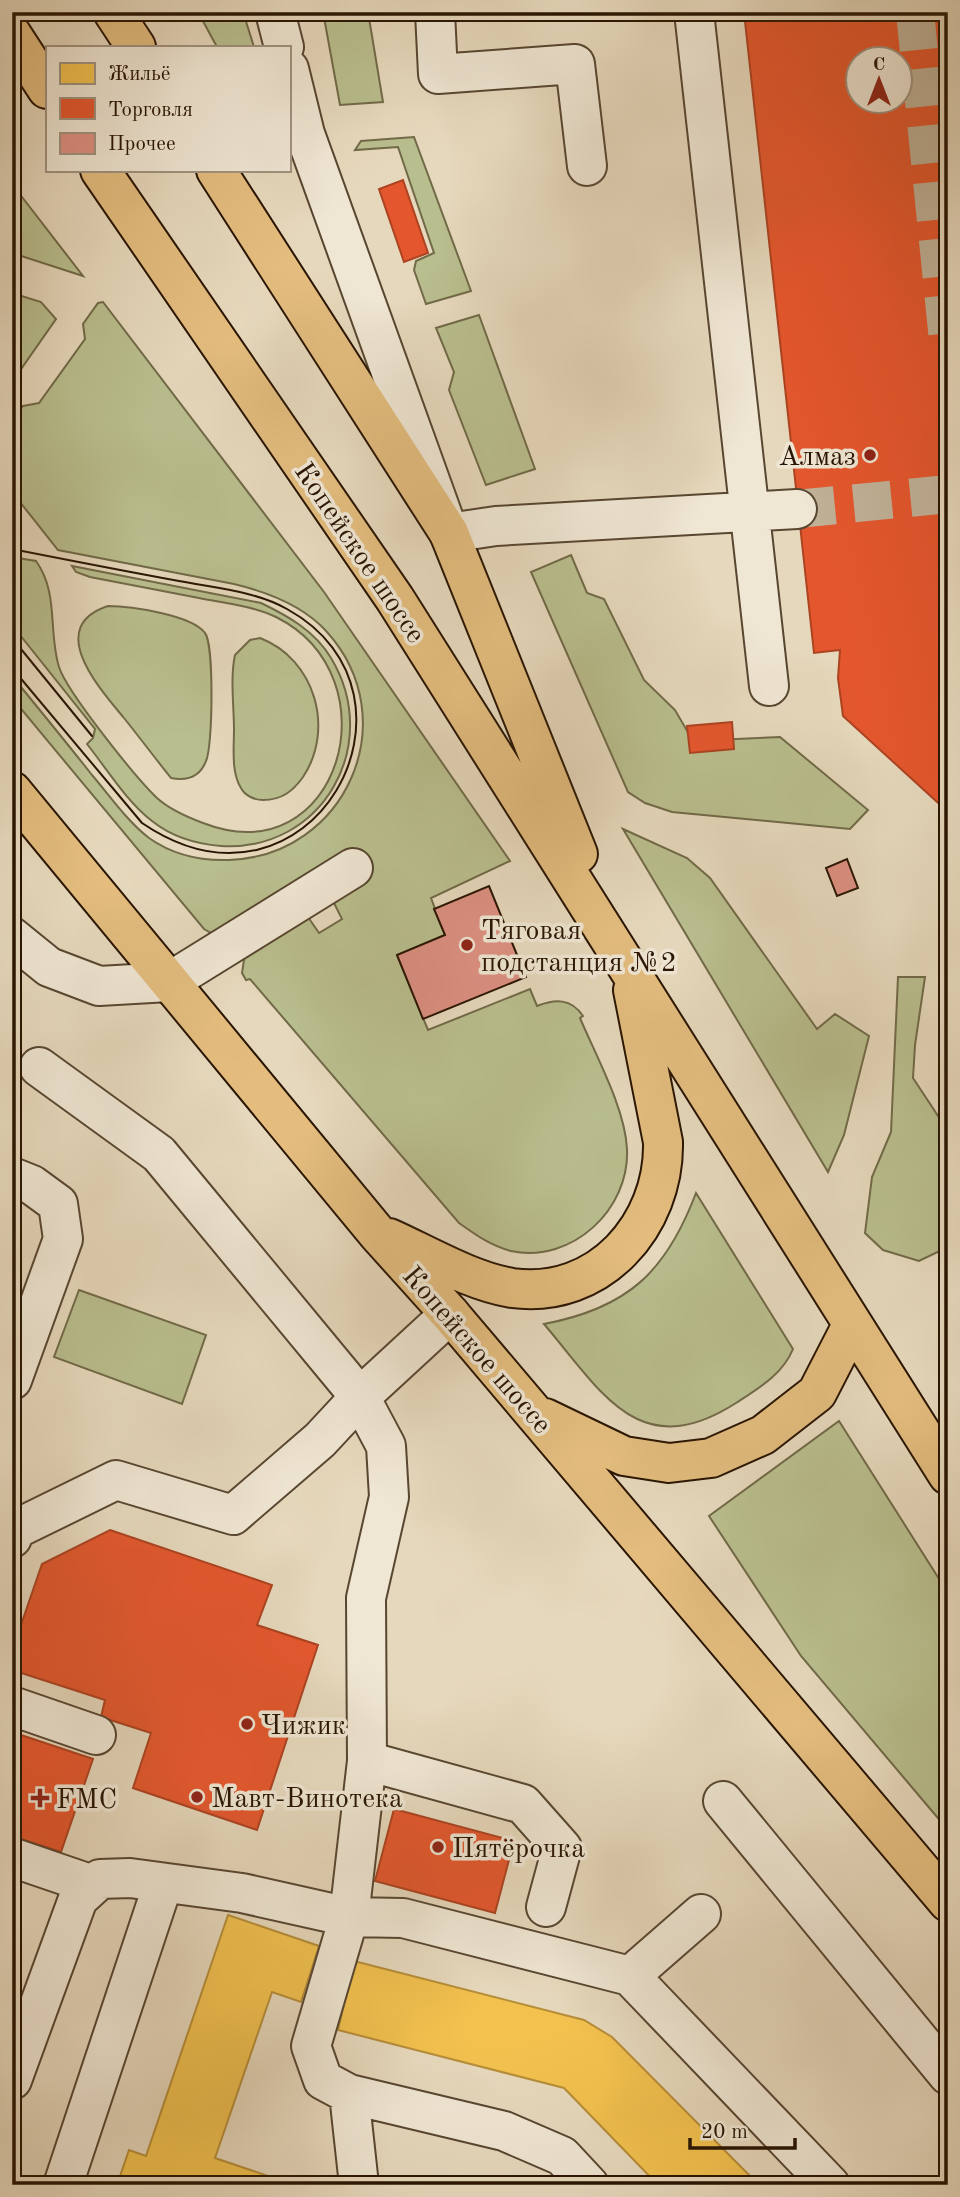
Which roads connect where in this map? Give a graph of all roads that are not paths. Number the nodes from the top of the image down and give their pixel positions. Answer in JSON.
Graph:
{"nodes":[{"id":1,"x":113,"y":12,"type":"edge"},
{"id":2,"x":275,"y":12,"type":"edge"},
{"id":3,"x":435,"y":12,"type":"edge"},
{"id":4,"x":694,"y":12,"type":"edge"},
{"id":5,"x":12,"y":35,"type":"edge"},
{"id":6,"x":135,"y":46,"type":"edge"},
{"id":7,"x":284,"y":46,"type":"edge"},
{"id":8,"x":12,"y":58,"type":"edge"},
{"id":9,"x":290,"y":73,"type":"edge"},
{"id":10,"x":46,"y":89,"type":"edge"},
{"id":11,"x":46,"y":90,"type":"edge"},
{"id":12,"x":587,"y":166,"type":"dead end"},
{"id":13,"x":101,"y":172,"type":"edge"},
{"id":14,"x":217,"y":172,"type":"edge"},
{"id":15,"x":797,"y":509,"type":"tunnel mouth"},
{"id":16,"x":750,"y":511,"type":"junction"},
{"id":17,"x":449,"y":533,"type":"junction"},
{"id":18,"x":769,"y":686,"type":"dead end"},
{"id":19,"x":12,"y":792,"type":"edge"},
{"id":20,"x":353,"y":868,"type":"dead end"},
{"id":21,"x":12,"y":937,"type":"edge"},
{"id":22,"x":620,"y":953,"type":"junction"},
{"id":23,"x":169,"y":982,"type":"junction"},
{"id":24,"x":39,"y":1067,"type":"dead end"},
{"id":25,"x":12,"y":1177,"type":"edge"},
{"id":26,"x":377,"y":1233,"type":"junction"},
{"id":27,"x":450,"y":1314,"type":"junction"},
{"id":28,"x":852,"y":1325,"type":"junction"},
{"id":29,"x":12,"y":1380,"type":"edge"},
{"id":30,"x":360,"y":1397,"type":"junction"},
{"id":31,"x":534,"y":1413,"type":"junction"},
{"id":32,"x":948,"y":1475,"type":"edge"},
{"id":33,"x":12,"y":1538,"type":"edge"},
{"id":34,"x":12,"y":1706,"type":"edge"},
{"id":35,"x":96,"y":1735,"type":"dead end"},
{"id":36,"x":367,"y":1761,"type":"junction"},
{"id":37,"x":723,"y":1801,"type":"dead end"},
{"id":38,"x":13,"y":1860,"type":"edge"},
{"id":39,"x":163,"y":1884,"type":"junction"},
{"id":40,"x":93,"y":1885,"type":"junction"},
{"id":41,"x":948,"y":1902,"type":"edge"},
{"id":42,"x":545,"y":1907,"type":"dead end"},
{"id":43,"x":701,"y":1914,"type":"dead end"},
{"id":44,"x":349,"y":1917,"type":"junction"},
{"id":45,"x":630,"y":1976,"type":"junction"},
{"id":46,"x":948,"y":2075,"type":"edge"},
{"id":47,"x":12,"y":2080,"type":"edge"},
{"id":48,"x":349,"y":2094,"type":"junction"},
{"id":49,"x":63,"y":2185,"type":"edge"},
{"id":50,"x":359,"y":2185,"type":"edge"},
{"id":51,"x":589,"y":2185,"type":"edge"},
{"id":52,"x":830,"y":2185,"type":"edge"}],
"edges":[{"from":1,"to":6,"type":"main road"},
{"from":2,"to":7,"type":"street"},
{"from":3,"to":12,"type":"street"},
{"from":4,"to":16,"type":"street"},
{"from":5,"to":10,"type":"main road"},
{"from":8,"to":11,"type":"main road"},
{"from":9,"to":17,"type":"street","name":"Копейское шоссе"},
{"from":13,"to":22,"type":"main road","name":"Копейское шоссе"},
{"from":14,"to":17,"type":"main road","name":"Копейское шоссе"},
{"from":15,"to":16,"type":"street"},
{"from":16,"to":17,"type":"street"},
{"from":16,"to":18,"type":"street"},
{"from":17,"to":22,"type":"main road","name":"Копейское шоссе"},
{"from":19,"to":23,"type":"main road","name":"Копейское шоссе"},
{"from":20,"to":23,"type":"street"},
{"from":21,"to":23,"type":"street"},
{"from":22,"to":26,"type":"main road"},
{"from":22,"to":28,"type":"main road","name":"Копейское шоссе"},
{"from":23,"to":26,"type":"main road","name":"Копейское шоссе"},
{"from":24,"to":30,"type":"street"},
{"from":25,"to":29,"type":"street"},
{"from":26,"to":27,"type":"main road","name":"Копейское шоссе"},
{"from":27,"to":30,"type":"street"},
{"from":27,"to":31,"type":"main road","name":"Копейское шоссе"},
{"from":28,"to":31,"type":"main road"},
{"from":28,"to":32,"type":"main road","name":"Копейское шоссе"},
{"from":30,"to":33,"type":"street"},
{"from":30,"to":36,"type":"street"},
{"from":31,"to":41,"type":"main road","name":"Копейское шоссе"},
{"from":34,"to":35,"type":"street"},
{"from":36,"to":42,"type":"street"},
{"from":36,"to":44,"type":"street"},
{"from":37,"to":46,"type":"street"},
{"from":38,"to":40,"type":"street"},
{"from":39,"to":40,"type":"street"},
{"from":39,"to":44,"type":"street"},
{"from":39,"to":49,"type":"street"},
{"from":40,"to":47,"type":"street"},
{"from":43,"to":45,"type":"street"},
{"from":44,"to":45,"type":"street"},
{"from":44,"to":48,"type":"street"},
{"from":45,"to":52,"type":"street"},
{"from":48,"to":50,"type":"street"},
{"from":48,"to":51,"type":"street"}]}
